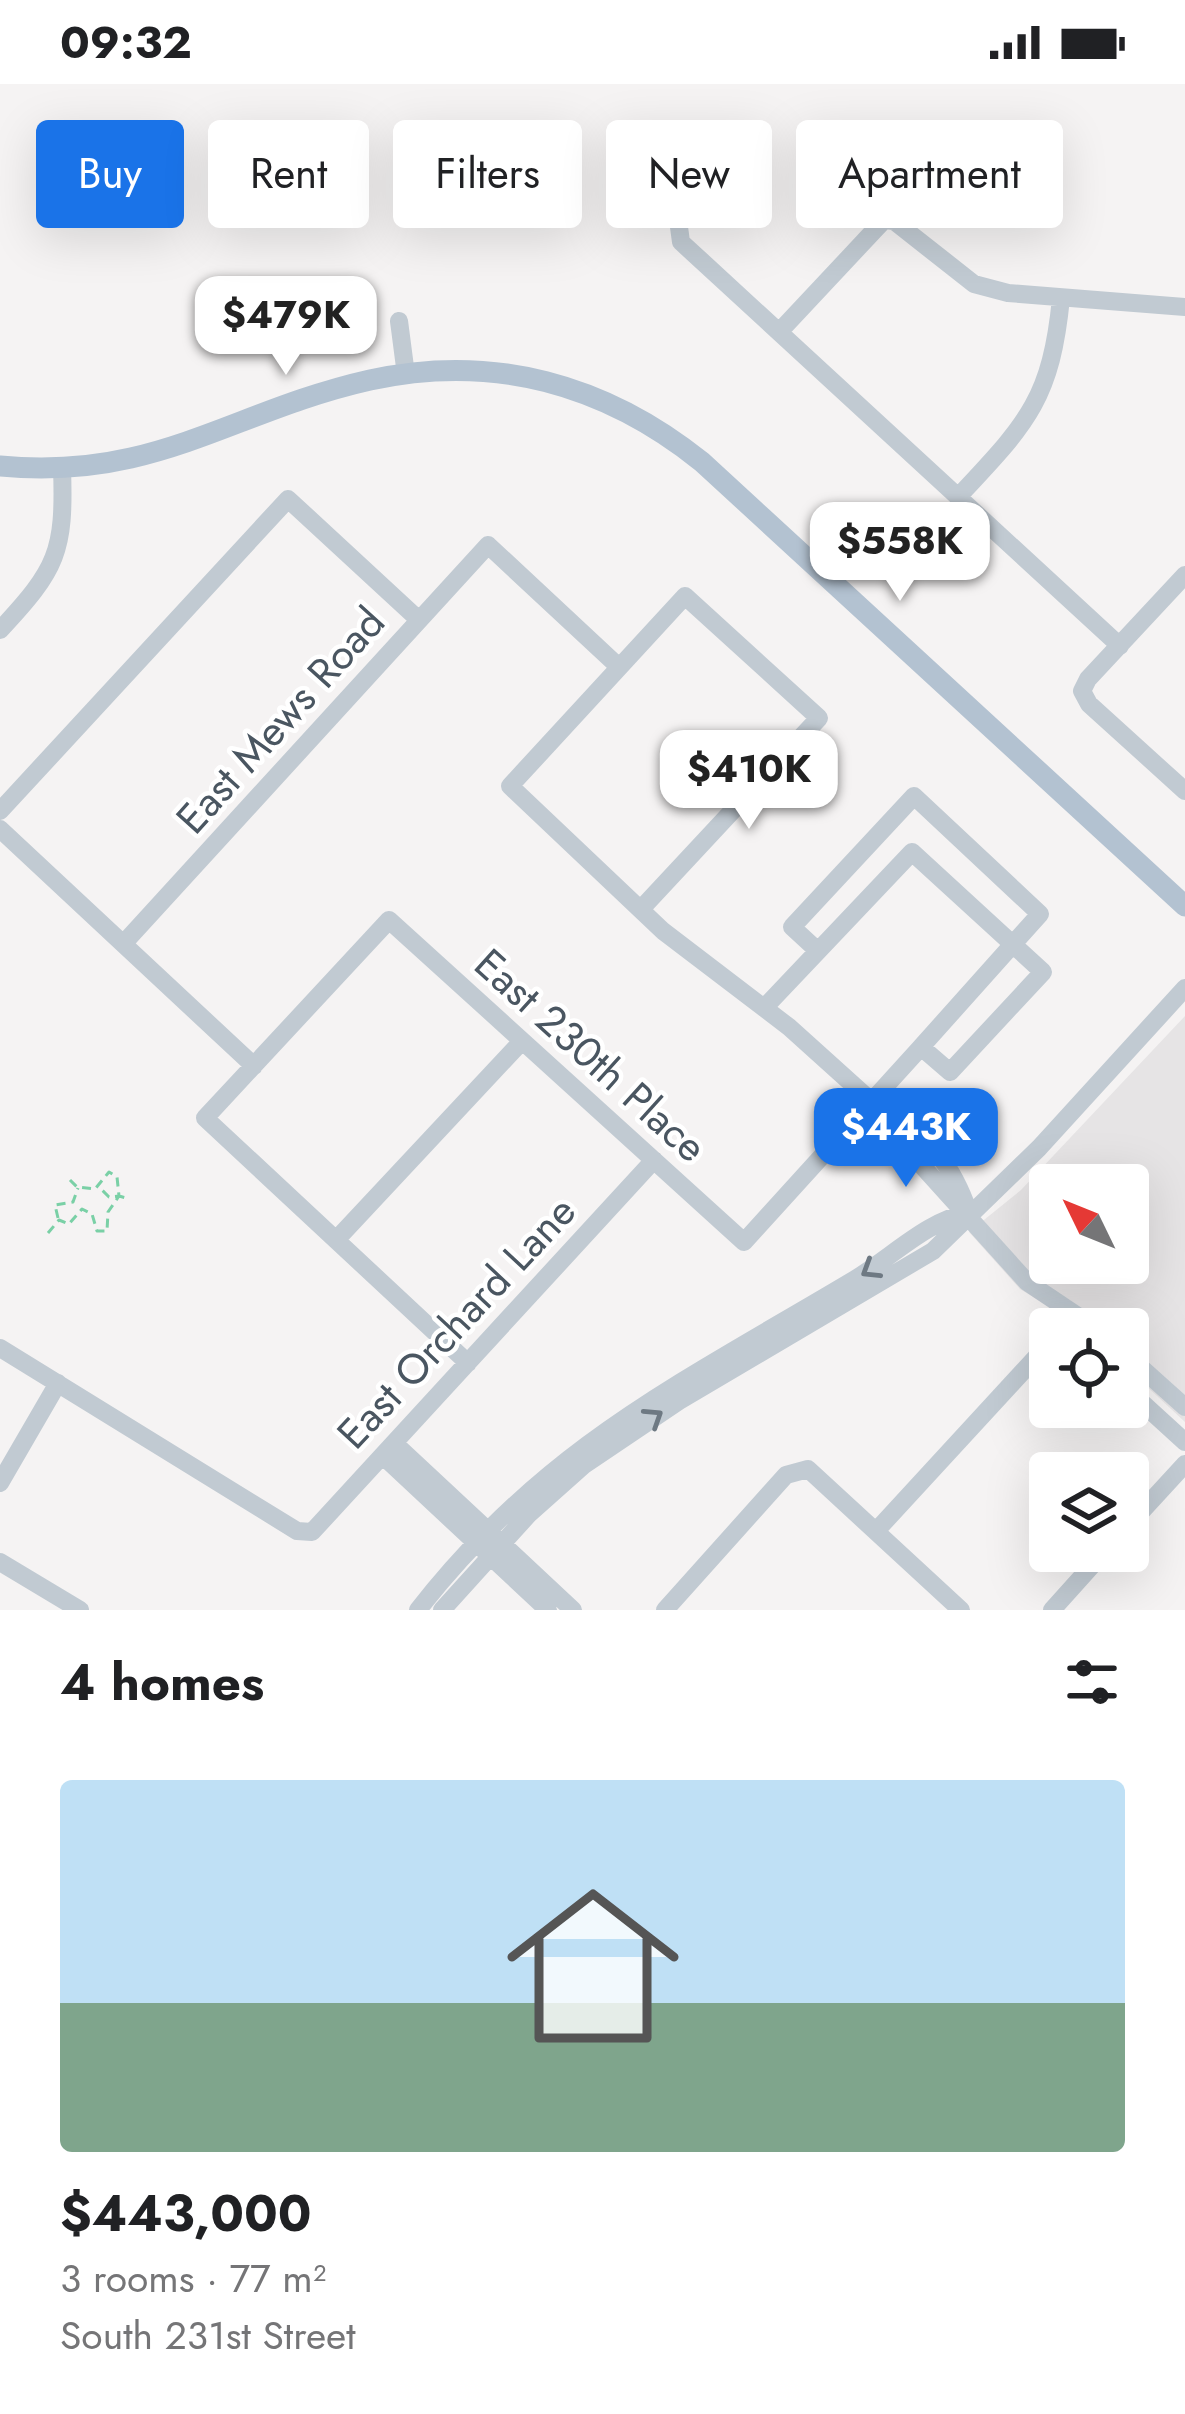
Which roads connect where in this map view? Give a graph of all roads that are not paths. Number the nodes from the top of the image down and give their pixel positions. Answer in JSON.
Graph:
{"nodes":[{"id":1,"x":680,"y":228,"type":"edge"},
{"id":2,"x":1061,"y":298,"type":"junction"},
{"id":3,"x":1185,"y":307,"type":"edge"},
{"id":4,"x":399,"y":321,"type":"dead end"},
{"id":5,"x":780,"y":331,"type":"junction"},
{"id":6,"x":406,"y":375,"type":"junction"},
{"id":7,"x":0,"y":466,"type":"edge"},
{"id":8,"x":62,"y":468,"type":"junction"},
{"id":9,"x":958,"y":497,"type":"junction"},
{"id":10,"x":1185,"y":575,"type":"edge"},
{"id":11,"x":419,"y":620,"type":"junction"},
{"id":12,"x":0,"y":630,"type":"edge"},
{"id":13,"x":1120,"y":646,"type":"junction"},
{"id":14,"x":619,"y":668,"type":"junction"},
{"id":15,"x":1185,"y":790,"type":"edge"},
{"id":16,"x":0,"y":811,"type":"edge"},
{"id":17,"x":940,"y":821,"type":"junction"},
{"id":18,"x":0,"y":829,"type":"edge"},
{"id":19,"x":912,"y":852,"type":"junction"},
{"id":20,"x":1185,"y":906,"type":"edge"},
{"id":21,"x":641,"y":909,"type":"junction"},
{"id":22,"x":124,"y":943,"type":"junction"},
{"id":23,"x":1014,"y":946,"type":"junction"},
{"id":24,"x":818,"y":950,"type":"junction"},
{"id":25,"x":1185,"y":988,"type":"edge"},
{"id":26,"x":764,"y":1008,"type":"junction"},
{"id":27,"x":522,"y":1041,"type":"junction"},
{"id":28,"x":921,"y":1047,"type":"junction"},
{"id":29,"x":254,"y":1066,"type":"junction"},
{"id":30,"x":875,"y":1100,"type":"junction"},
{"id":31,"x":654,"y":1160,"type":"junction"},
{"id":32,"x":969,"y":1213,"type":"junction"},
{"id":33,"x":335,"y":1240,"type":"junction"},
{"id":34,"x":1066,"y":1308,"type":"edge"},
{"id":35,"x":0,"y":1348,"type":"edge"},
{"id":36,"x":468,"y":1363,"type":"junction"},
{"id":37,"x":1029,"y":1365,"type":"edge"},
{"id":38,"x":1149,"y":1375,"type":"edge"},
{"id":39,"x":58,"y":1383,"type":"junction"},
{"id":40,"x":1185,"y":1407,"type":"edge"},
{"id":41,"x":1149,"y":1409,"type":"edge"},
{"id":42,"x":1185,"y":1442,"type":"edge"},
{"id":43,"x":388,"y":1449,"type":"junction"},
{"id":44,"x":1185,"y":1464,"type":"edge"},
{"id":45,"x":0,"y":1484,"type":"edge"},
{"id":46,"x":1149,"y":1503,"type":"edge"},
{"id":47,"x":876,"y":1532,"type":"junction"},
{"id":48,"x":489,"y":1545,"type":"junction"},
{"id":49,"x":0,"y":1562,"type":"edge"},
{"id":50,"x":1087,"y":1572,"type":"edge"},
{"id":51,"x":671,"y":1603,"type":"edge"},
{"id":52,"x":54,"y":1604,"type":"edge"},
{"id":53,"x":80,"y":1610,"type":"edge"},
{"id":54,"x":418,"y":1610,"type":"edge"},
{"id":55,"x":442,"y":1610,"type":"edge"},
{"id":56,"x":548,"y":1610,"type":"edge"},
{"id":57,"x":573,"y":1610,"type":"edge"},
{"id":58,"x":693,"y":1610,"type":"edge"},
{"id":59,"x":961,"y":1610,"type":"edge"},
{"id":60,"x":1052,"y":1610,"type":"edge"}],
"edges":[{"from":1,"to":5,"type":"street"},
{"from":2,"to":3,"type":"street"},
{"from":2,"to":5,"type":"street"},
{"from":2,"to":9,"type":"street"},
{"from":4,"to":6,"type":"street"},
{"from":5,"to":9,"type":"street"},
{"from":6,"to":8,"type":"main road"},
{"from":6,"to":20,"type":"main road"},
{"from":7,"to":8,"type":"main road"},
{"from":8,"to":12,"type":"street"},
{"from":9,"to":13,"type":"street"},
{"from":10,"to":13,"type":"street"},
{"from":11,"to":14,"type":"street","name":"East Mews Road"},
{"from":11,"to":16,"type":"street"},
{"from":11,"to":22,"type":"street","name":"East Mews Road"},
{"from":13,"to":15,"type":"street"},
{"from":14,"to":21,"type":"street"},
{"from":14,"to":21,"type":"street"},
{"from":17,"to":19,"type":"street"},
{"from":17,"to":23,"type":"street"},
{"from":17,"to":24,"type":"street"},
{"from":18,"to":22,"type":"street"},
{"from":19,"to":23,"type":"street"},
{"from":19,"to":24,"type":"street"},
{"from":21,"to":26,"type":"street"},
{"from":22,"to":29,"type":"street"},
{"from":23,"to":28,"type":"street"},
{"from":23,"to":28,"type":"street"},
{"from":24,"to":26,"type":"street"},
{"from":25,"to":32,"type":"street"},
{"from":26,"to":30,"type":"street"},
{"from":27,"to":29,"type":"street","name":"East 230th Place"},
{"from":27,"to":31,"type":"street","name":"East 230th Place"},
{"from":27,"to":33,"type":"street"},
{"from":28,"to":30,"type":"street"},
{"from":29,"to":33,"type":"street"},
{"from":30,"to":31,"type":"street","name":"East 230th Place"},
{"from":30,"to":32,"type":"street"},
{"from":31,"to":36,"type":"street","name":"East Orchard Lane"},
{"from":32,"to":34,"type":"street"},
{"from":32,"to":48,"type":"street"},
{"from":33,"to":36,"type":"street"},
{"from":35,"to":39,"type":"street"},
{"from":36,"to":43,"type":"street","name":"East Orchard Lane"},
{"from":37,"to":47,"type":"street"},
{"from":38,"to":40,"type":"street"},
{"from":39,"to":43,"type":"street","name":"East Orchard Lane"},
{"from":39,"to":45,"type":"street"},
{"from":41,"to":42,"type":"street"},
{"from":43,"to":48,"type":"street"},
{"from":44,"to":46,"type":"street"},
{"from":47,"to":51,"type":"street"},
{"from":47,"to":59,"type":"street"},
{"from":48,"to":54,"type":"street"},
{"from":48,"to":55,"type":"street"},
{"from":48,"to":56,"type":"street"},
{"from":48,"to":57,"type":"street"},
{"from":49,"to":52,"type":"street"},
{"from":50,"to":60,"type":"street"},
{"from":51,"to":58,"type":"street"},
{"from":52,"to":53,"type":"street"}]}
